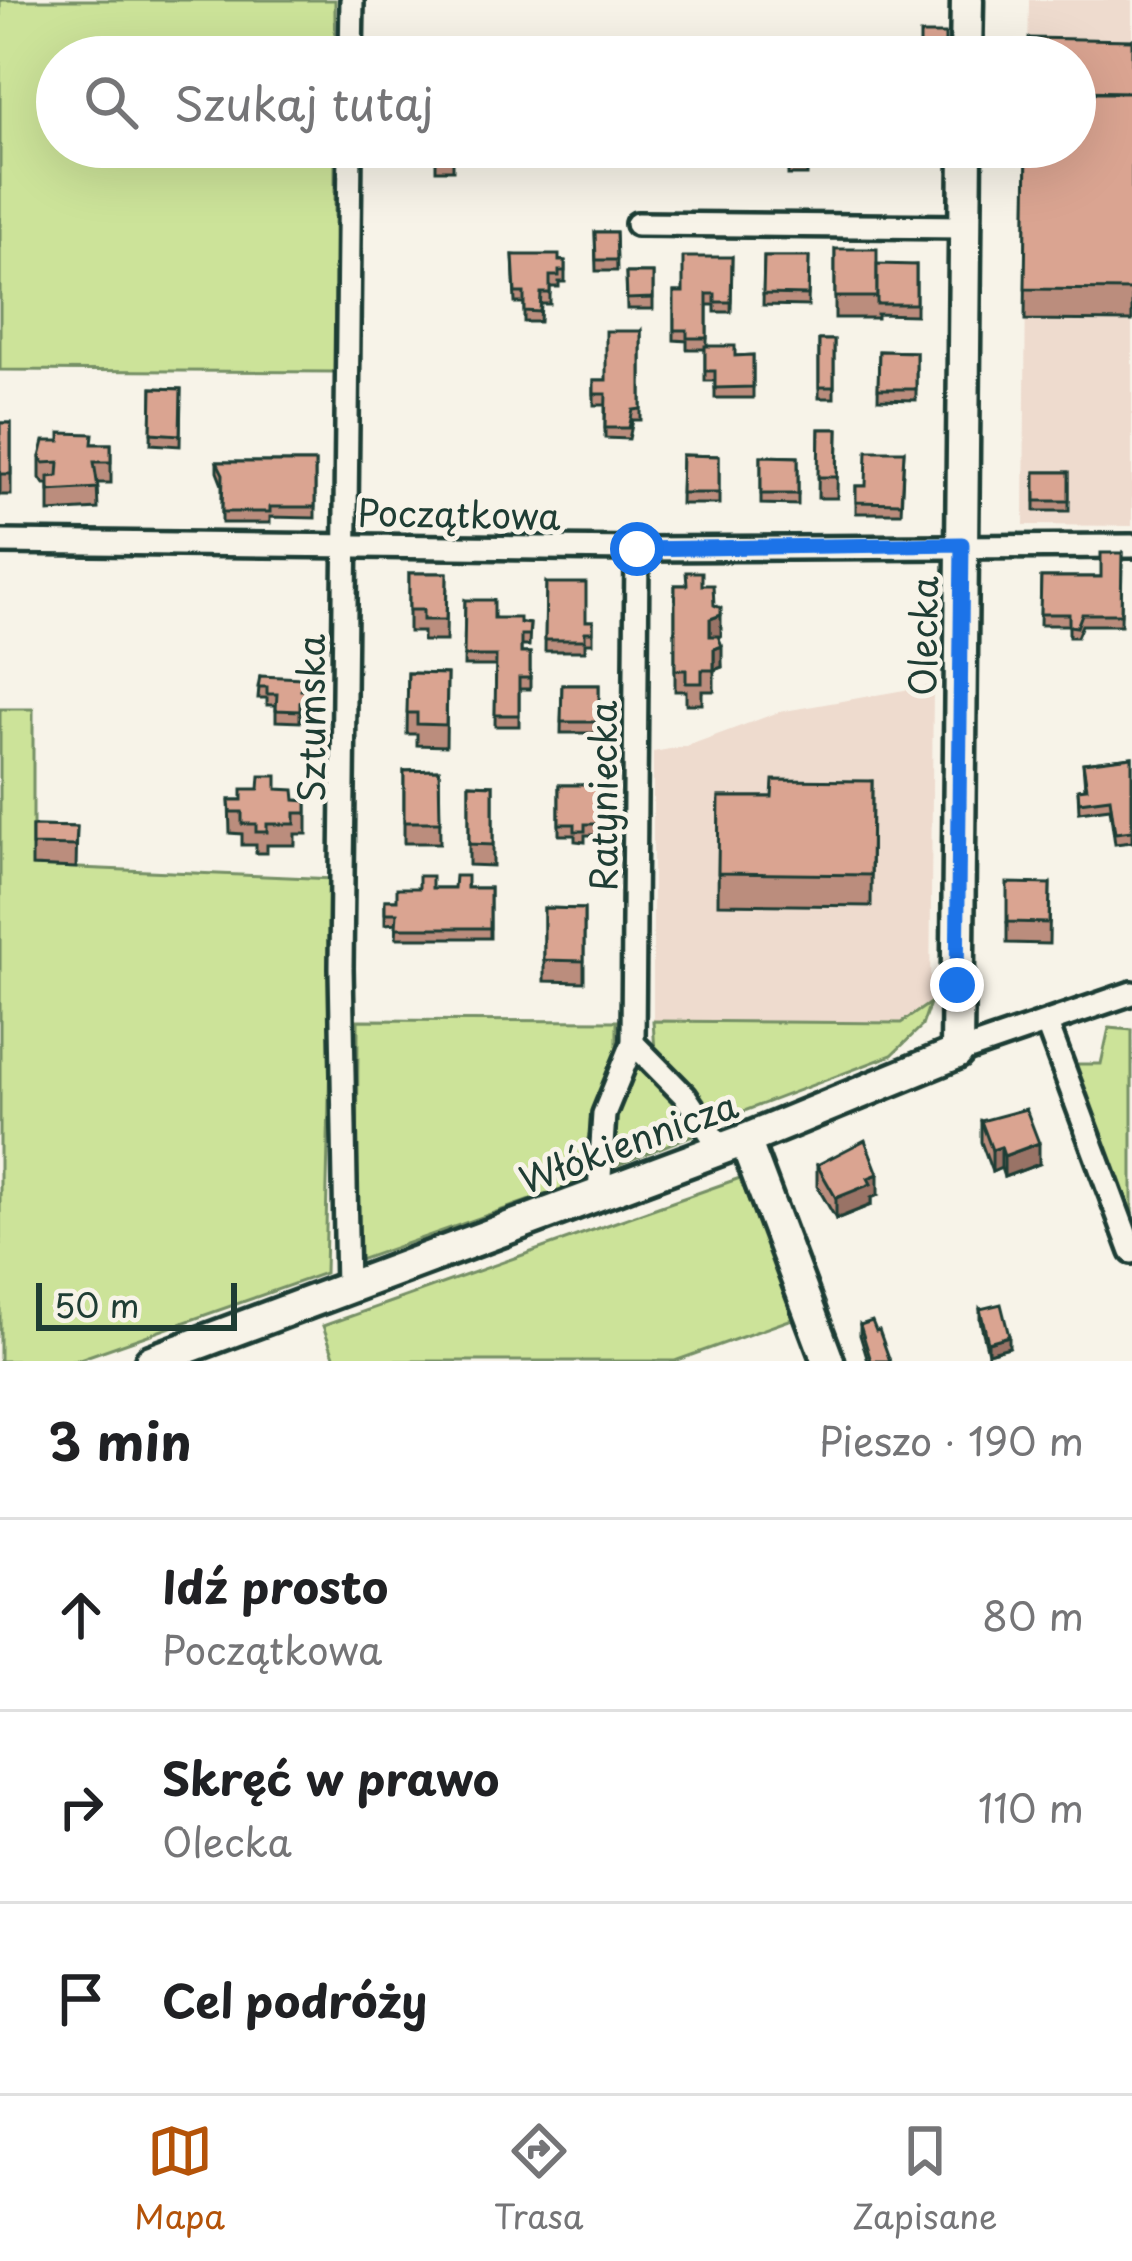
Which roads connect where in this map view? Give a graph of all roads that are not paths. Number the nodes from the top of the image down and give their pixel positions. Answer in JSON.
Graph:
{"nodes":[{"id":1,"x":352,"y":0,"type":"edge"},
{"id":2,"x":967,"y":0,"type":"edge"},
{"id":3,"x":351,"y":36,"type":"edge"},
{"id":4,"x":966,"y":36,"type":"edge"},
{"id":5,"x":350,"y":168,"type":"edge"},
{"id":6,"x":966,"y":168,"type":"edge"},
{"id":7,"x":637,"y":224,"type":"dead end"},
{"id":8,"x":965,"y":226,"type":"junction"},
{"id":9,"x":0,"y":542,"type":"edge"},
{"id":10,"x":344,"y":544,"type":"junction"},
{"id":11,"x":962,"y":544,"type":"junction"},
{"id":12,"x":1132,"y":546,"type":"edge"},
{"id":13,"x":637,"y":549,"type":"junction"},
{"id":14,"x":1132,"y":993,"type":"edge"},
{"id":15,"x":1046,"y":1024,"type":"junction"},
{"id":16,"x":633,"y":1043,"type":"junction"},
{"id":17,"x":957,"y":1053,"type":"junction"},
{"id":18,"x":733,"y":1144,"type":"junction"},
{"id":19,"x":599,"y":1192,"type":"junction"},
{"id":20,"x":1132,"y":1252,"type":"edge"},
{"id":21,"x":347,"y":1288,"type":"junction"},
{"id":22,"x":161,"y":1359,"type":"edge"},
{"id":23,"x":828,"y":1361,"type":"edge"}],
"edges":[{"from":1,"to":3,"type":"street"},
{"from":2,"to":4,"type":"street"},
{"from":5,"to":10,"type":"street","name":"Sztumska"},
{"from":6,"to":8,"type":"street","name":"Olecka"},
{"from":7,"to":8,"type":"street"},
{"from":8,"to":11,"type":"street","name":"Olecka"},
{"from":9,"to":10,"type":"street","name":"Początkowa"},
{"from":10,"to":13,"type":"street","name":"Początkowa"},
{"from":10,"to":21,"type":"street","name":"Sztumska"},
{"from":11,"to":12,"type":"street","name":"Początkowa"},
{"from":11,"to":13,"type":"street","name":"Początkowa"},
{"from":11,"to":17,"type":"street","name":"Olecka"},
{"from":13,"to":16,"type":"street","name":"Ratyniecka"},
{"from":14,"to":15,"type":"street","name":"Włókiennicza"},
{"from":15,"to":17,"type":"street","name":"Włókiennicza"},
{"from":15,"to":20,"type":"street"},
{"from":16,"to":18,"type":"street"},
{"from":16,"to":19,"type":"street","name":"Ratyniecka"},
{"from":17,"to":18,"type":"street","name":"Włókiennicza"},
{"from":18,"to":19,"type":"street","name":"Włókiennicza"},
{"from":18,"to":23,"type":"street"},
{"from":19,"to":21,"type":"street","name":"Włókiennicza"},
{"from":21,"to":22,"type":"street","name":"Włókiennicza"}]}
